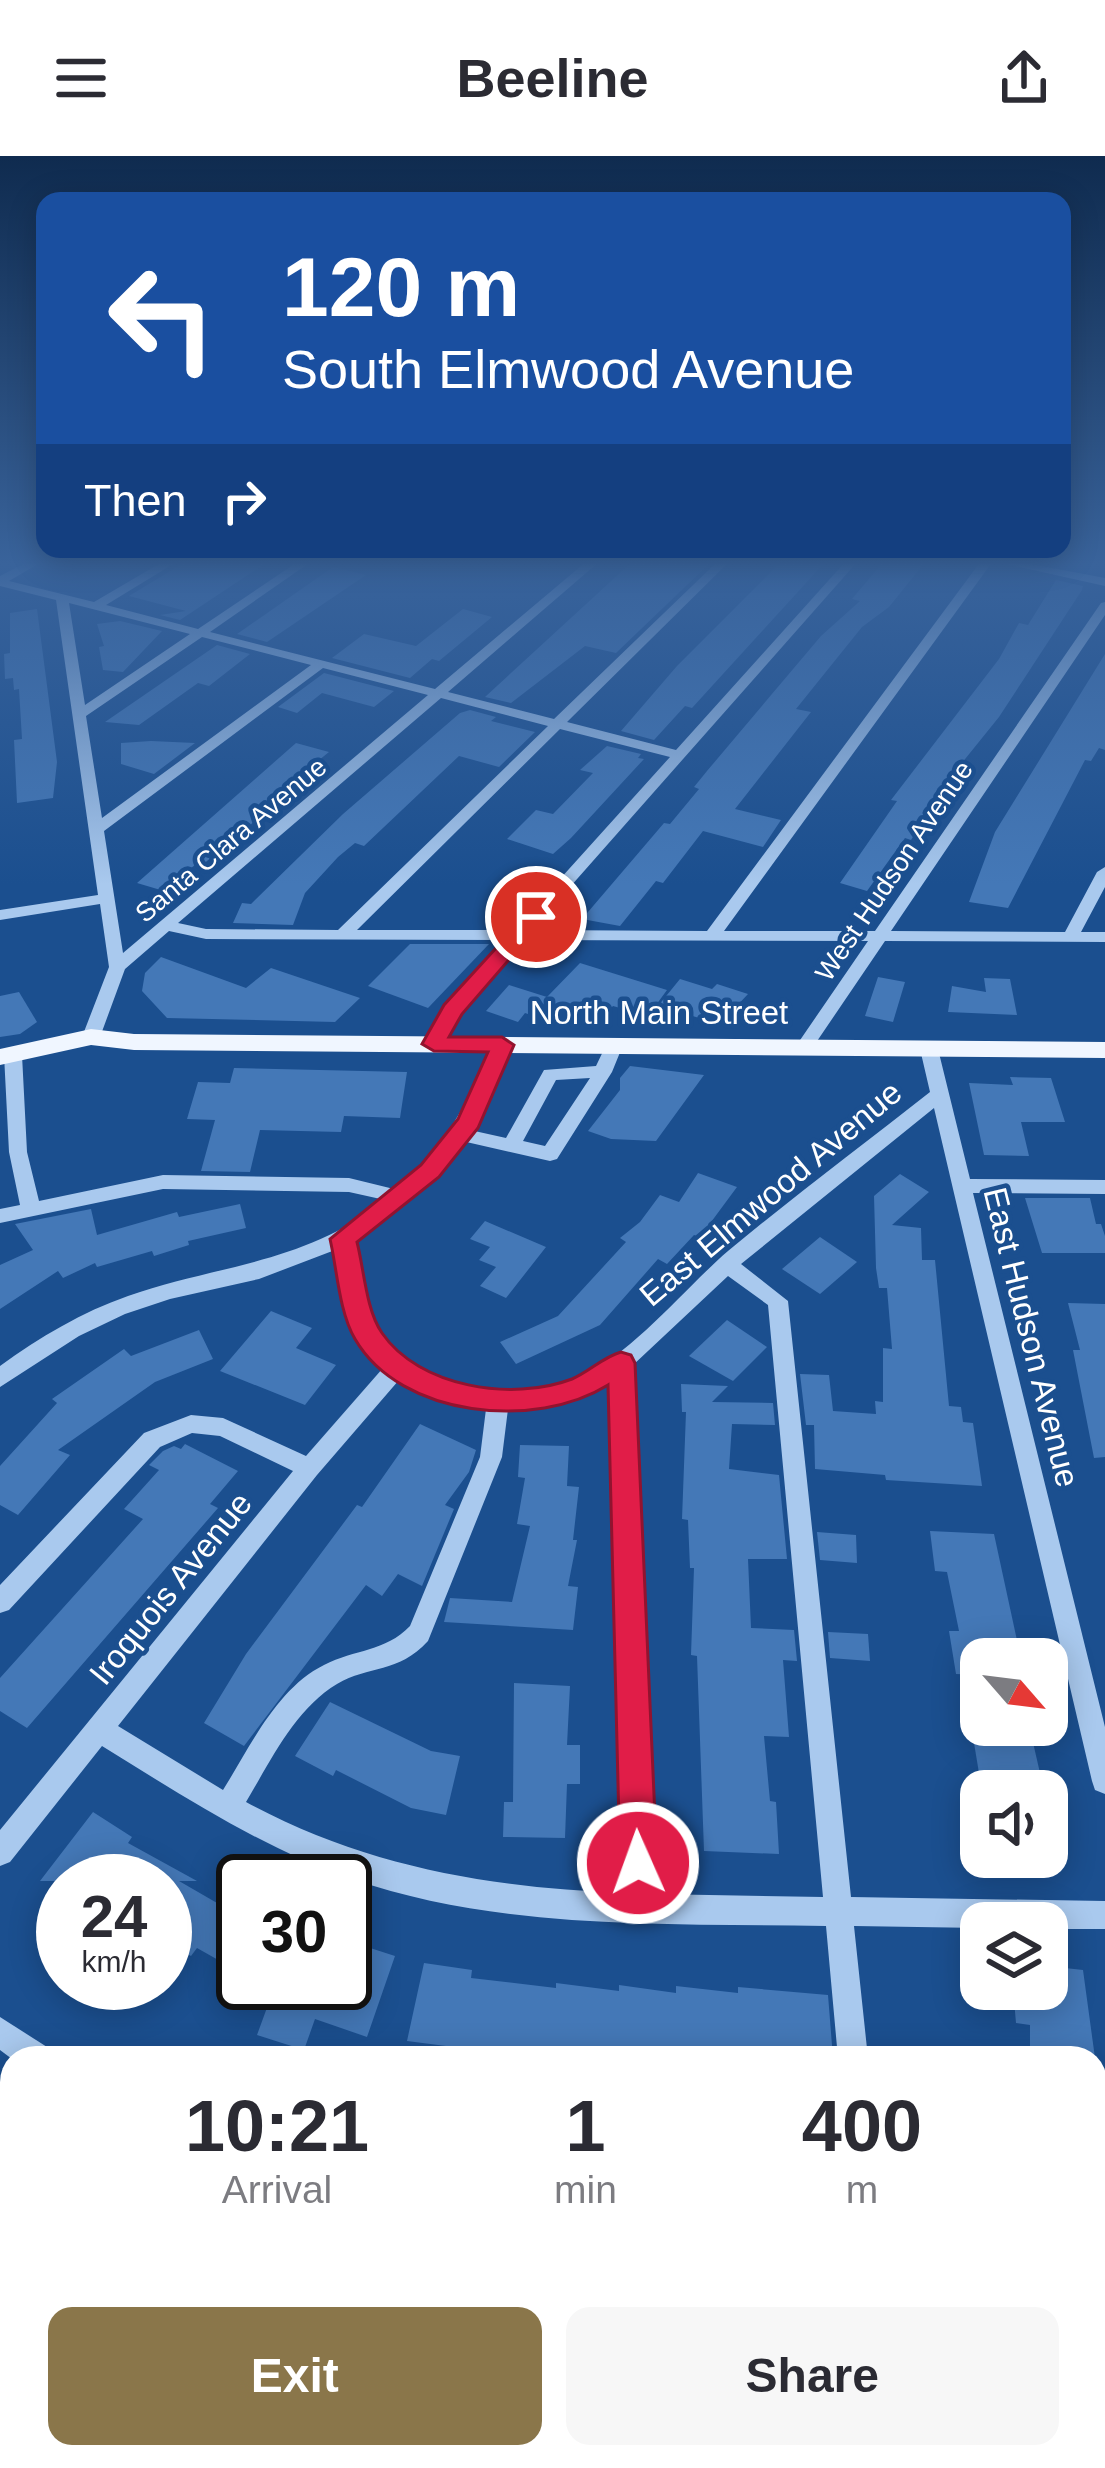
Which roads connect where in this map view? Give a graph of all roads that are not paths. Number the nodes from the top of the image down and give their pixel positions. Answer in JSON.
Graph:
{"nodes":[{"id":1,"x":73,"y":669,"type":"edge"},
{"id":2,"x":146,"y":669,"type":"edge"},
{"id":3,"x":313,"y":669,"type":"edge"},
{"id":4,"x":339,"y":669,"type":"edge"},
{"id":5,"x":468,"y":669,"type":"edge"},
{"id":6,"x":613,"y":669,"type":"edge"},
{"id":7,"x":755,"y":669,"type":"edge"},
{"id":8,"x":907,"y":669,"type":"edge"},
{"id":9,"x":1061,"y":669,"type":"edge"},
{"id":10,"x":439,"y":694,"type":"junction"},
{"id":11,"x":80,"y":714,"type":"junction"},
{"id":12,"x":557,"y":724,"type":"junction"},
{"id":13,"x":678,"y":755,"type":"junction"},
{"id":14,"x":97,"y":829,"type":"junction"},
{"id":15,"x":1105,"y":872,"type":"edge"},
{"id":16,"x":107,"y":898,"type":"junction"},
{"id":17,"x":0,"y":915,"type":"edge"},
{"id":18,"x":167,"y":926,"type":"junction"},
{"id":19,"x":344,"y":934,"type":"junction"},
{"id":20,"x":520,"y":934,"type":"junction"},
{"id":21,"x":713,"y":934,"type":"junction"},
{"id":22,"x":878,"y":934,"type":"junction"},
{"id":23,"x":1071,"y":936,"type":"junction"},
{"id":24,"x":1105,"y":937,"type":"edge"},
{"id":25,"x":118,"y":967,"type":"junction"},
{"id":26,"x":92,"y":1037,"type":"junction"},
{"id":27,"x":434,"y":1044,"type":"junction"},
{"id":28,"x":502,"y":1045,"type":"junction"},
{"id":29,"x":614,"y":1045,"type":"junction"},
{"id":30,"x":805,"y":1046,"type":"junction"},
{"id":31,"x":929,"y":1049,"type":"junction"},
{"id":32,"x":1105,"y":1050,"type":"edge"},
{"id":33,"x":6,"y":1056,"type":"edge"},
{"id":34,"x":603,"y":1072,"type":"junction"},
{"id":35,"x":939,"y":1094,"type":"junction"},
{"id":36,"x":461,"y":1134,"type":"junction"},
{"id":37,"x":512,"y":1145,"type":"junction"},
{"id":38,"x":23,"y":1175,"type":"junction"},
{"id":39,"x":0,"y":1180,"type":"edge"},
{"id":40,"x":961,"y":1186,"type":"junction"},
{"id":41,"x":1105,"y":1187,"type":"edge"},
{"id":42,"x":400,"y":1197,"type":"junction"},
{"id":43,"x":31,"y":1209,"type":"junction"},
{"id":44,"x":0,"y":1216,"type":"edge"},
{"id":45,"x":343,"y":1239,"type":"junction"},
{"id":46,"x":726,"y":1264,"type":"junction"},
{"id":47,"x":621,"y":1363,"type":"junction"},
{"id":48,"x":396,"y":1368,"type":"junction"},
{"id":49,"x":0,"y":1378,"type":"edge"},
{"id":50,"x":498,"y":1400,"type":"junction"},
{"id":51,"x":309,"y":1468,"type":"junction"},
{"id":52,"x":0,"y":1602,"type":"edge"},
{"id":53,"x":99,"y":1729,"type":"junction"},
{"id":54,"x":1105,"y":1780,"type":"edge"},
{"id":55,"x":226,"y":1808,"type":"junction"},
{"id":56,"x":0,"y":1852,"type":"edge"},
{"id":57,"x":640,"y":1908,"type":"junction"},
{"id":58,"x":836,"y":1911,"type":"junction"},
{"id":59,"x":1105,"y":1915,"type":"edge"},
{"id":60,"x":852,"y":2046,"type":"edge"}],
"edges":[{"from":1,"to":11,"type":"street"},
{"from":2,"to":11,"type":"street"},
{"from":3,"to":14,"type":"street"},
{"from":4,"to":10,"type":"street"},
{"from":5,"to":10,"type":"street","name":"Santa Clara Avenue"},
{"from":6,"to":12,"type":"street"},
{"from":7,"to":13,"type":"street"},
{"from":8,"to":21,"type":"street"},
{"from":9,"to":22,"type":"street","name":"West Hudson Avenue"},
{"from":10,"to":12,"type":"street"},
{"from":10,"to":18,"type":"street","name":"Santa Clara Avenue"},
{"from":11,"to":14,"type":"street"},
{"from":12,"to":13,"type":"street"},
{"from":12,"to":19,"type":"street"},
{"from":13,"to":20,"type":"street"},
{"from":14,"to":16,"type":"street"},
{"from":15,"to":23,"type":"street"},
{"from":16,"to":17,"type":"street"},
{"from":16,"to":25,"type":"street"},
{"from":18,"to":19,"type":"street"},
{"from":18,"to":25,"type":"street","name":"Santa Clara Avenue"},
{"from":19,"to":20,"type":"street"},
{"from":20,"to":21,"type":"street"},
{"from":20,"to":27,"type":"street"},
{"from":21,"to":22,"type":"street"},
{"from":22,"to":23,"type":"street"},
{"from":22,"to":30,"type":"street","name":"West Hudson Avenue"},
{"from":23,"to":24,"type":"street"},
{"from":25,"to":26,"type":"street"},
{"from":26,"to":27,"type":"main road","name":"North Main Street"},
{"from":26,"to":33,"type":"main road","name":"North Main Street"},
{"from":27,"to":28,"type":"main road","name":"North Main Street"},
{"from":28,"to":29,"type":"main road","name":"North Main Street"},
{"from":28,"to":36,"type":"street"},
{"from":29,"to":30,"type":"main road","name":"North Main Street"},
{"from":29,"to":34,"type":"street"},
{"from":30,"to":31,"type":"main road","name":"North Main Street"},
{"from":31,"to":32,"type":"main road","name":"North Main Street"},
{"from":31,"to":35,"type":"street","name":"East Hudson Avenue"},
{"from":33,"to":38,"type":"street"},
{"from":34,"to":37,"type":"street"},
{"from":34,"to":37,"type":"street"},
{"from":35,"to":40,"type":"street","name":"East Hudson Avenue"},
{"from":35,"to":46,"type":"street","name":"East Elmwood Avenue"},
{"from":36,"to":37,"type":"street"},
{"from":36,"to":42,"type":"street"},
{"from":38,"to":39,"type":"street"},
{"from":38,"to":43,"type":"street"},
{"from":40,"to":41,"type":"street"},
{"from":40,"to":54,"type":"street","name":"East Hudson Avenue"},
{"from":42,"to":43,"type":"street"},
{"from":42,"to":45,"type":"street"},
{"from":43,"to":44,"type":"street"},
{"from":45,"to":48,"type":"street"},
{"from":45,"to":49,"type":"street"},
{"from":46,"to":47,"type":"street","name":"East Elmwood Avenue"},
{"from":46,"to":58,"type":"street"},
{"from":47,"to":50,"type":"street","name":"East Elmwood Avenue"},
{"from":47,"to":57,"type":"street"},
{"from":48,"to":50,"type":"street","name":"East Elmwood Avenue"},
{"from":48,"to":51,"type":"street","name":"Iroquois Avenue"},
{"from":50,"to":55,"type":"street"},
{"from":51,"to":52,"type":"street"},
{"from":51,"to":53,"type":"street","name":"Iroquois Avenue"},
{"from":53,"to":55,"type":"street"},
{"from":53,"to":56,"type":"street","name":"Iroquois Avenue"},
{"from":55,"to":57,"type":"street"},
{"from":57,"to":58,"type":"street"},
{"from":58,"to":59,"type":"street"},
{"from":58,"to":60,"type":"street"}]}
